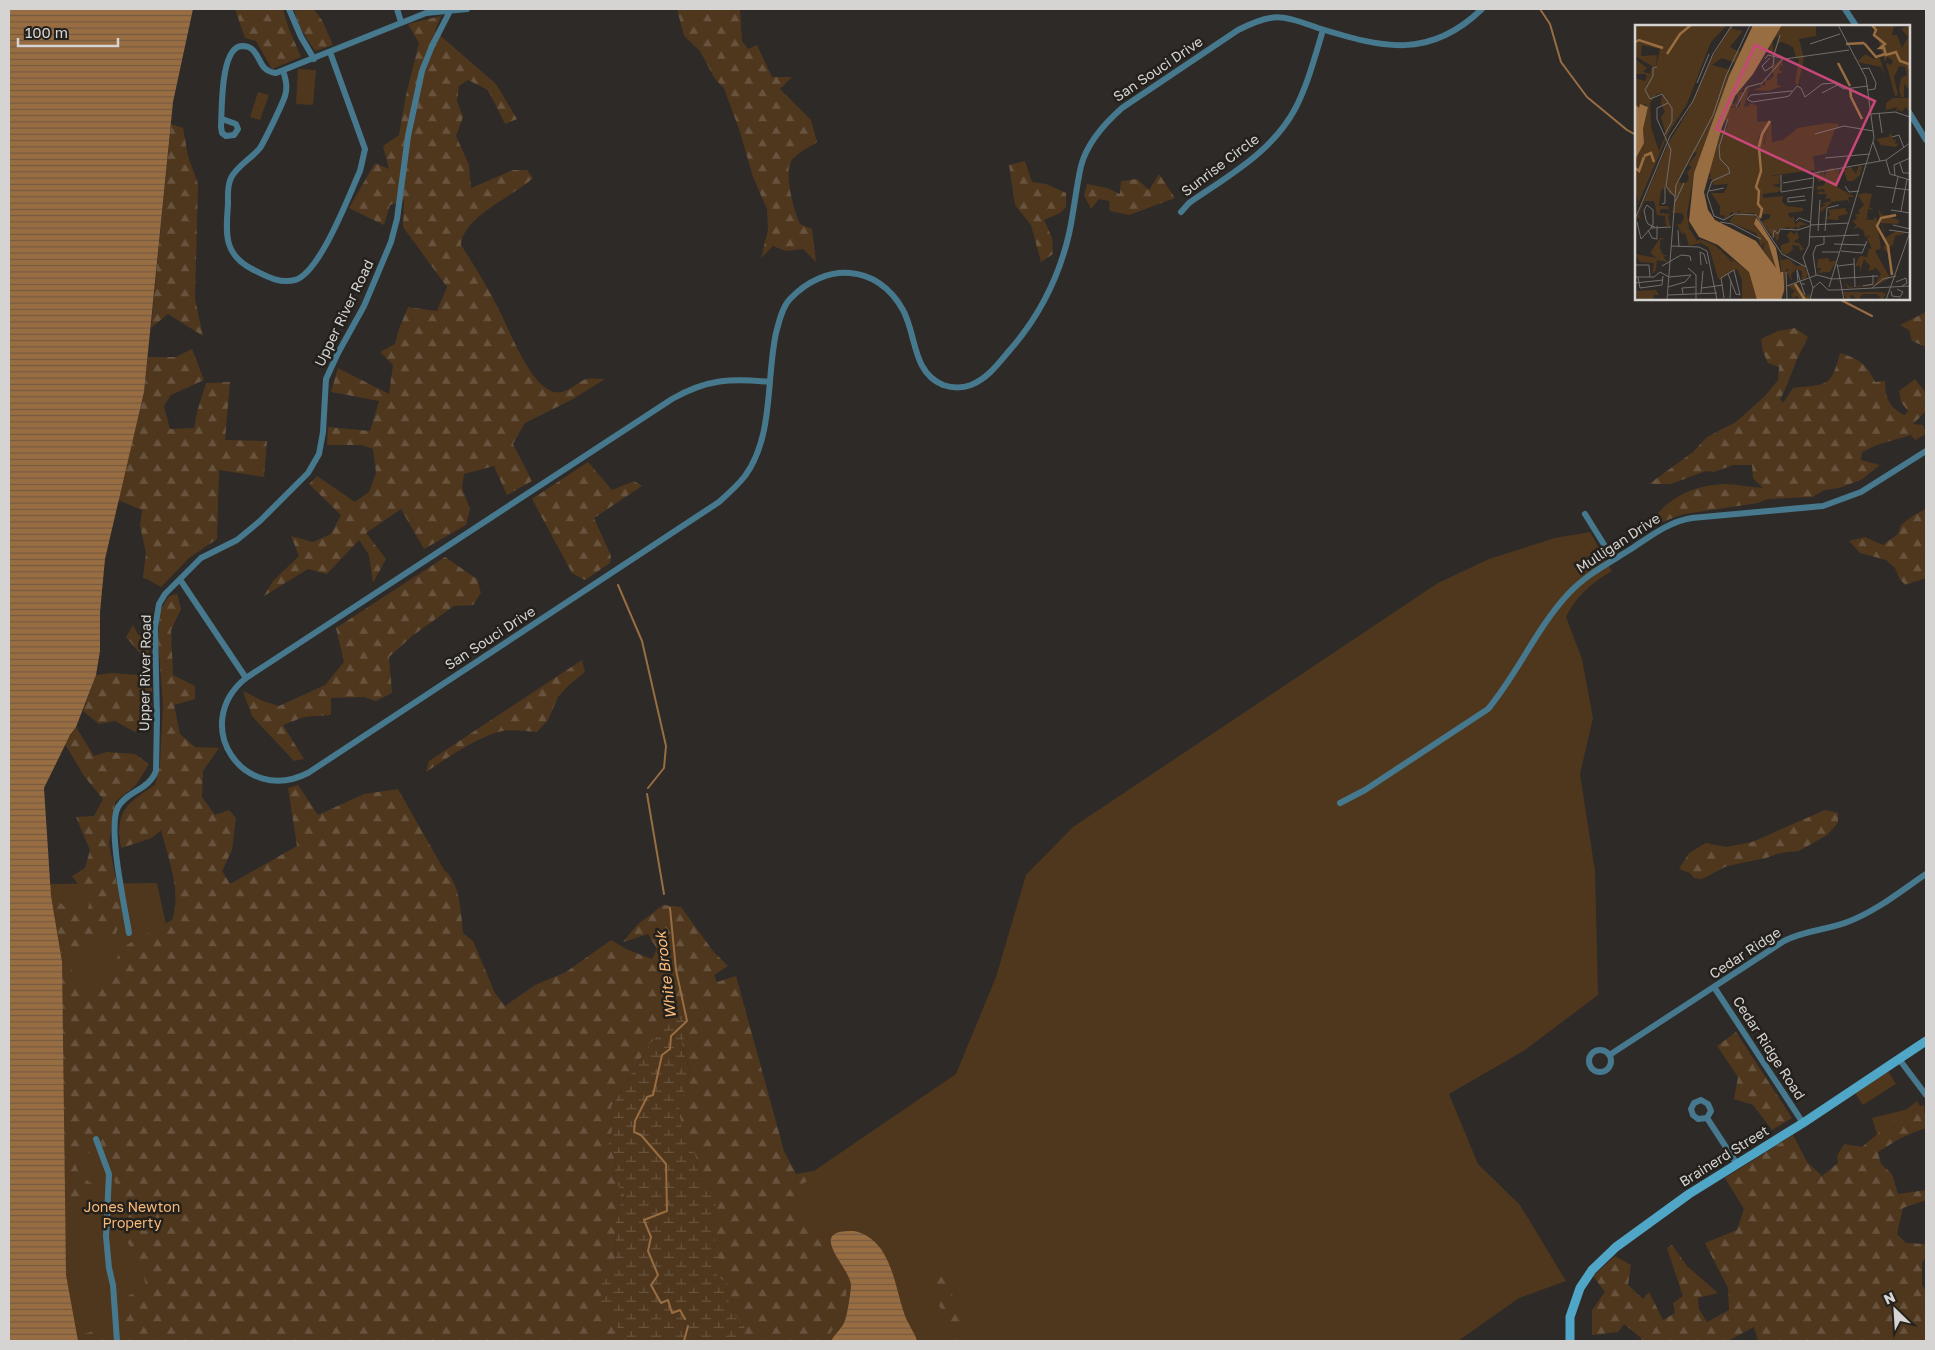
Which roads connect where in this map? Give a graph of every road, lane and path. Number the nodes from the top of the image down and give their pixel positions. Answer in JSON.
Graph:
{"nodes":[{"id":1,"x":290,"y":9,"type":"edge"},
{"id":2,"x":397,"y":9,"type":"edge"},
{"id":3,"x":468,"y":9,"type":"edge"},
{"id":4,"x":1482,"y":9,"type":"edge"},
{"id":5,"x":1845,"y":9,"type":"edge"},
{"id":6,"x":450,"y":11,"type":"junction"},
{"id":7,"x":402,"y":22,"type":"junction"},
{"id":8,"x":1855,"y":25,"type":"edge"},
{"id":9,"x":1324,"y":30,"type":"junction"},
{"id":10,"x":330,"y":52,"type":"junction"},
{"id":11,"x":314,"y":59,"type":"junction"},
{"id":12,"x":283,"y":70,"type":"junction"},
{"id":13,"x":1910,"y":114,"type":"edge"},
{"id":14,"x":222,"y":119,"type":"dead end"},
{"id":15,"x":1926,"y":140,"type":"edge"},
{"id":16,"x":1181,"y":212,"type":"dead end"},
{"id":17,"x":770,"y":382,"type":"junction"},
{"id":18,"x":1926,"y":452,"type":"edge"},
{"id":19,"x":1585,"y":514,"type":"dead end"},
{"id":20,"x":1613,"y":559,"type":"junction"},
{"id":21,"x":181,"y":581,"type":"junction"},
{"id":22,"x":246,"y":678,"type":"junction"},
{"id":23,"x":1340,"y":803,"type":"dead end"},
{"id":24,"x":1926,"y":874,"type":"edge"},
{"id":25,"x":129,"y":933,"type":"dead end"},
{"id":26,"x":1714,"y":987,"type":"junction"},
{"id":27,"x":1926,"y":1041,"type":"edge"},
{"id":28,"x":1611,"y":1054,"type":"dead end"},
{"id":29,"x":1900,"y":1058,"type":"junction"},
{"id":30,"x":1926,"y":1095,"type":"edge"},
{"id":31,"x":1707,"y":1118,"type":"dead end"},
{"id":32,"x":1803,"y":1123,"type":"junction"},
{"id":33,"x":96,"y":1140,"type":"dead end"},
{"id":34,"x":1737,"y":1164,"type":"junction"},
{"id":35,"x":117,"y":1341,"type":"edge"},
{"id":36,"x":1570,"y":1341,"type":"edge"}],
"edges":[{"from":1,"to":11,"type":"street"},
{"from":2,"to":7,"type":"street"},
{"from":3,"to":6,"type":"street"},
{"from":4,"to":9,"type":"street","name":"San Souci Drive"},
{"from":5,"to":8,"type":"street"},
{"from":6,"to":7,"type":"street"},
{"from":6,"to":21,"type":"street","name":"Upper River Road"},
{"from":7,"to":10,"type":"street"},
{"from":9,"to":16,"type":"street","name":"Sunrise Circle"},
{"from":9,"to":17,"type":"street","name":"San Souci Drive"},
{"from":10,"to":11,"type":"street"},
{"from":10,"to":12,"type":"street"},
{"from":11,"to":12,"type":"street"},
{"from":12,"to":14,"type":"street"},
{"from":13,"to":15,"type":"street"},
{"from":17,"to":22,"type":"street","name":"San Souci Drive"},
{"from":17,"to":22,"type":"street","name":"San Souci Drive"},
{"from":18,"to":20,"type":"street","name":"Mulligan Drive"},
{"from":19,"to":20,"type":"street"},
{"from":20,"to":23,"type":"street","name":"Mulligan Drive"},
{"from":21,"to":22,"type":"street"},
{"from":21,"to":25,"type":"street","name":"Upper River Road"},
{"from":24,"to":26,"type":"street","name":"Cedar Ridge"},
{"from":26,"to":28,"type":"street","name":"Cedar Ridge"},
{"from":26,"to":32,"type":"street","name":"Cedar Ridge Road"},
{"from":27,"to":29,"type":"street","name":"Brainerd Street"},
{"from":29,"to":30,"type":"street"},
{"from":29,"to":32,"type":"street","name":"Brainerd Street"},
{"from":31,"to":34,"type":"street"},
{"from":32,"to":34,"type":"street","name":"Brainerd Street"},
{"from":33,"to":35,"type":"street"},
{"from":34,"to":36,"type":"street","name":"Brainerd Street"}]}
